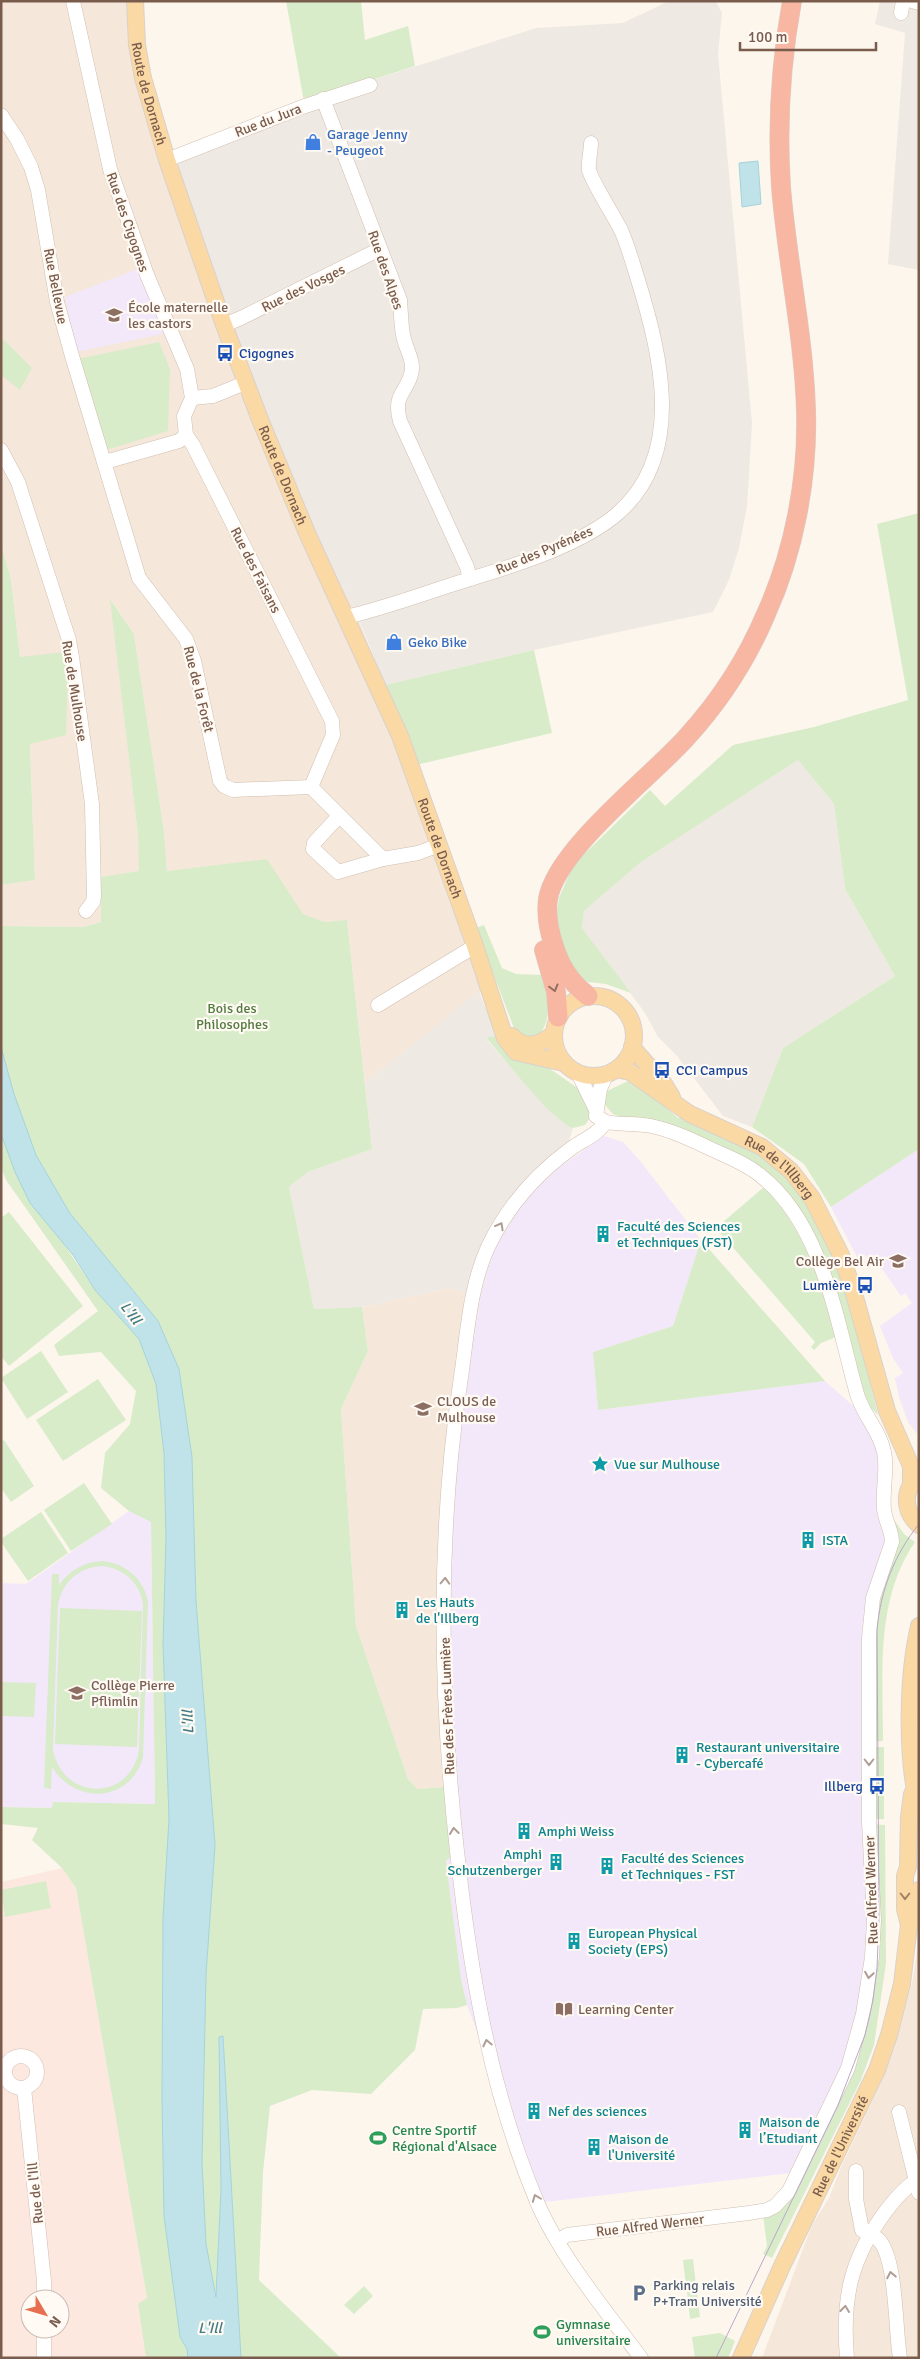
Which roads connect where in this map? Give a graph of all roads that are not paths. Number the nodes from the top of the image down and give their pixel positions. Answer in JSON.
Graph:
{"nodes":[{"id":1,"x":73,"y":1,"type":"edge"},
{"id":2,"x":135,"y":1,"type":"edge"},
{"id":3,"x":792,"y":1,"type":"edge"},
{"id":4,"x":912,"y":1,"type":"edge"},
{"id":5,"x":919,"y":2,"type":"edge"},
{"id":6,"x":370,"y":85,"type":"dead end"},
{"id":7,"x":323,"y":100,"type":"junction"},
{"id":8,"x":1,"y":115,"type":"edge"},
{"id":9,"x":591,"y":143,"type":"dead end"},
{"id":10,"x":167,"y":160,"type":"junction"},
{"id":11,"x":380,"y":249,"type":"junction"},
{"id":12,"x":224,"y":325,"type":"junction"},
{"id":13,"x":245,"y":383,"type":"junction"},
{"id":14,"x":192,"y":398,"type":"junction"},
{"id":15,"x":186,"y":435,"type":"junction"},
{"id":16,"x":1,"y":450,"type":"edge"},
{"id":17,"x":105,"y":462,"type":"junction"},
{"id":18,"x":470,"y":579,"type":"junction"},
{"id":19,"x":346,"y":617,"type":"junction"},
{"id":20,"x":311,"y":787,"type":"junction"},
{"id":21,"x":339,"y":816,"type":"junction"},
{"id":22,"x":439,"y":845,"type":"junction"},
{"id":23,"x":383,"y":858,"type":"junction"},
{"id":24,"x":548,"y":907,"type":"junction"},
{"id":25,"x":86,"y":911,"type":"dead end"},
{"id":26,"x":473,"y":941,"type":"junction"},
{"id":27,"x":588,"y":996,"type":"junction"},
{"id":28,"x":378,"y":1005,"type":"dead end"},
{"id":29,"x":497,"y":1009,"type":"junction"},
{"id":30,"x":556,"y":1025,"type":"junction"},
{"id":31,"x":632,"y":1048,"type":"junction"},
{"id":32,"x":564,"y":1063,"type":"junction"},
{"id":33,"x":612,"y":1071,"type":"junction"},
{"id":34,"x":578,"y":1073,"type":"junction"},
{"id":35,"x":674,"y":1101,"type":"junction"},
{"id":36,"x":599,"y":1116,"type":"junction"},
{"id":37,"x":896,"y":1431,"type":"junction"},
{"id":38,"x":919,"y":1457,"type":"edge"},
{"id":39,"x":915,"y":1480,"type":"edge"},
{"id":40,"x":919,"y":1525,"type":"edge"},
{"id":41,"x":919,"y":1626,"type":"edge"},
{"id":42,"x":913,"y":1790,"type":"junction"},
{"id":43,"x":919,"y":1810,"type":"edge"},
{"id":44,"x":908,"y":1867,"type":"junction"},
{"id":45,"x":919,"y":1885,"type":"edge"},
{"id":46,"x":919,"y":1890,"type":"edge"},
{"id":47,"x":909,"y":1925,"type":"junction"},
{"id":48,"x":24,"y":2088,"type":"dead end"},
{"id":49,"x":899,"y":2112,"type":"dead end"},
{"id":50,"x":856,"y":2171,"type":"dead end"},
{"id":51,"x":918,"y":2184,"type":"edge"},
{"id":52,"x":870,"y":2235,"type":"junction"},
{"id":53,"x":558,"y":2241,"type":"junction"},
{"id":54,"x":43,"y":2289,"type":"edge"},
{"id":55,"x":44,"y":2339,"type":"edge"},
{"id":56,"x":44,"y":2358,"type":"edge"},
{"id":57,"x":642,"y":2358,"type":"edge"},
{"id":58,"x":741,"y":2358,"type":"edge"},
{"id":59,"x":847,"y":2358,"type":"edge"},
{"id":60,"x":900,"y":2358,"type":"edge"}],
"edges":[{"from":1,"to":14,"type":"street","name":"Rue des Cigognes"},
{"from":2,"to":10,"type":"main road","name":"Route de Dornach"},
{"from":3,"to":24,"type":"highway"},
{"from":4,"to":5,"type":"street"},
{"from":6,"to":7,"type":"street","name":"Rue du Jura"},
{"from":7,"to":10,"type":"street","name":"Rue du Jura"},
{"from":7,"to":11,"type":"street","name":"Rue des Alpes"},
{"from":8,"to":17,"type":"street","name":"Rue Bellevue"},
{"from":9,"to":18,"type":"street","name":"Rue des Pyrénées"},
{"from":10,"to":12,"type":"main road","name":"Route de Dornach"},
{"from":11,"to":12,"type":"street","name":"Rue des Vosges"},
{"from":11,"to":18,"type":"street","name":"Rue des Alpes"},
{"from":12,"to":13,"type":"main road","name":"Route de Dornach"},
{"from":13,"to":14,"type":"street"},
{"from":13,"to":19,"type":"main road","name":"Route de Dornach"},
{"from":14,"to":15,"type":"street","name":"Rue des Cigognes"},
{"from":15,"to":17,"type":"street"},
{"from":15,"to":20,"type":"street","name":"Rue des Faisans"},
{"from":16,"to":25,"type":"street","name":"Rue de Mulhouse"},
{"from":17,"to":20,"type":"street","name":"Rue de la Forêt"},
{"from":18,"to":19,"type":"street","name":"Rue des Pyrénées"},
{"from":19,"to":22,"type":"main road","name":"Route de Dornach"},
{"from":20,"to":21,"type":"street"},
{"from":21,"to":23,"type":"street"},
{"from":21,"to":23,"type":"street"},
{"from":22,"to":23,"type":"street"},
{"from":22,"to":26,"type":"main road","name":"Route de Dornach"},
{"from":24,"to":27,"type":"highway"},
{"from":24,"to":30,"type":"highway","one_way":true},
{"from":26,"to":28,"type":"street"},
{"from":26,"to":29,"type":"main road","name":"Route de Dornach"},
{"from":27,"to":30,"type":"main road"},
{"from":27,"to":31,"type":"main road"},
{"from":29,"to":30,"type":"main road"},
{"from":29,"to":32,"type":"main road"},
{"from":30,"to":32,"type":"main road"},
{"from":31,"to":33,"type":"main road"},
{"from":31,"to":35,"type":"main road"},
{"from":32,"to":34,"type":"main road"},
{"from":33,"to":34,"type":"main road"},
{"from":33,"to":35,"type":"main road","name":"Rue de l'Illberg"},
{"from":33,"to":36,"type":"street"},
{"from":34,"to":36,"type":"street"},
{"from":35,"to":37,"type":"main road","name":"Rue de l'Illberg"},
{"from":53,"to":36,"type":"street","name":"Rue des Frères Lumière","one_way":true},
{"from":36,"to":53,"type":"street","name":"Rue Alfred Werner","one_way":true},
{"from":37,"to":38,"type":"main road"},
{"from":37,"to":39,"type":"main road"},
{"from":39,"to":40,"type":"main road"},
{"from":41,"to":42,"type":"main road"},
{"from":42,"to":43,"type":"main road"},
{"from":42,"to":44,"type":"main road"},
{"from":44,"to":45,"type":"main road"},
{"from":44,"to":47,"type":"main road","name":"Rue de l'Université","one_way":true},
{"from":46,"to":47,"type":"main road","name":"Rue de l'Université"},
{"from":47,"to":58,"type":"main road","name":"Rue de l'Université"},
{"from":48,"to":54,"type":"street","name":"Rue de l'Ill"},
{"from":49,"to":51,"type":"street"},
{"from":50,"to":52,"type":"street"},
{"from":51,"to":52,"type":"street"},
{"from":59,"to":52,"type":"street","one_way":true},
{"from":60,"to":52,"type":"street","one_way":true},
{"from":53,"to":57,"type":"street","name":"Rue des Frères Lumière"},
{"from":55,"to":56,"type":"street"}]}
